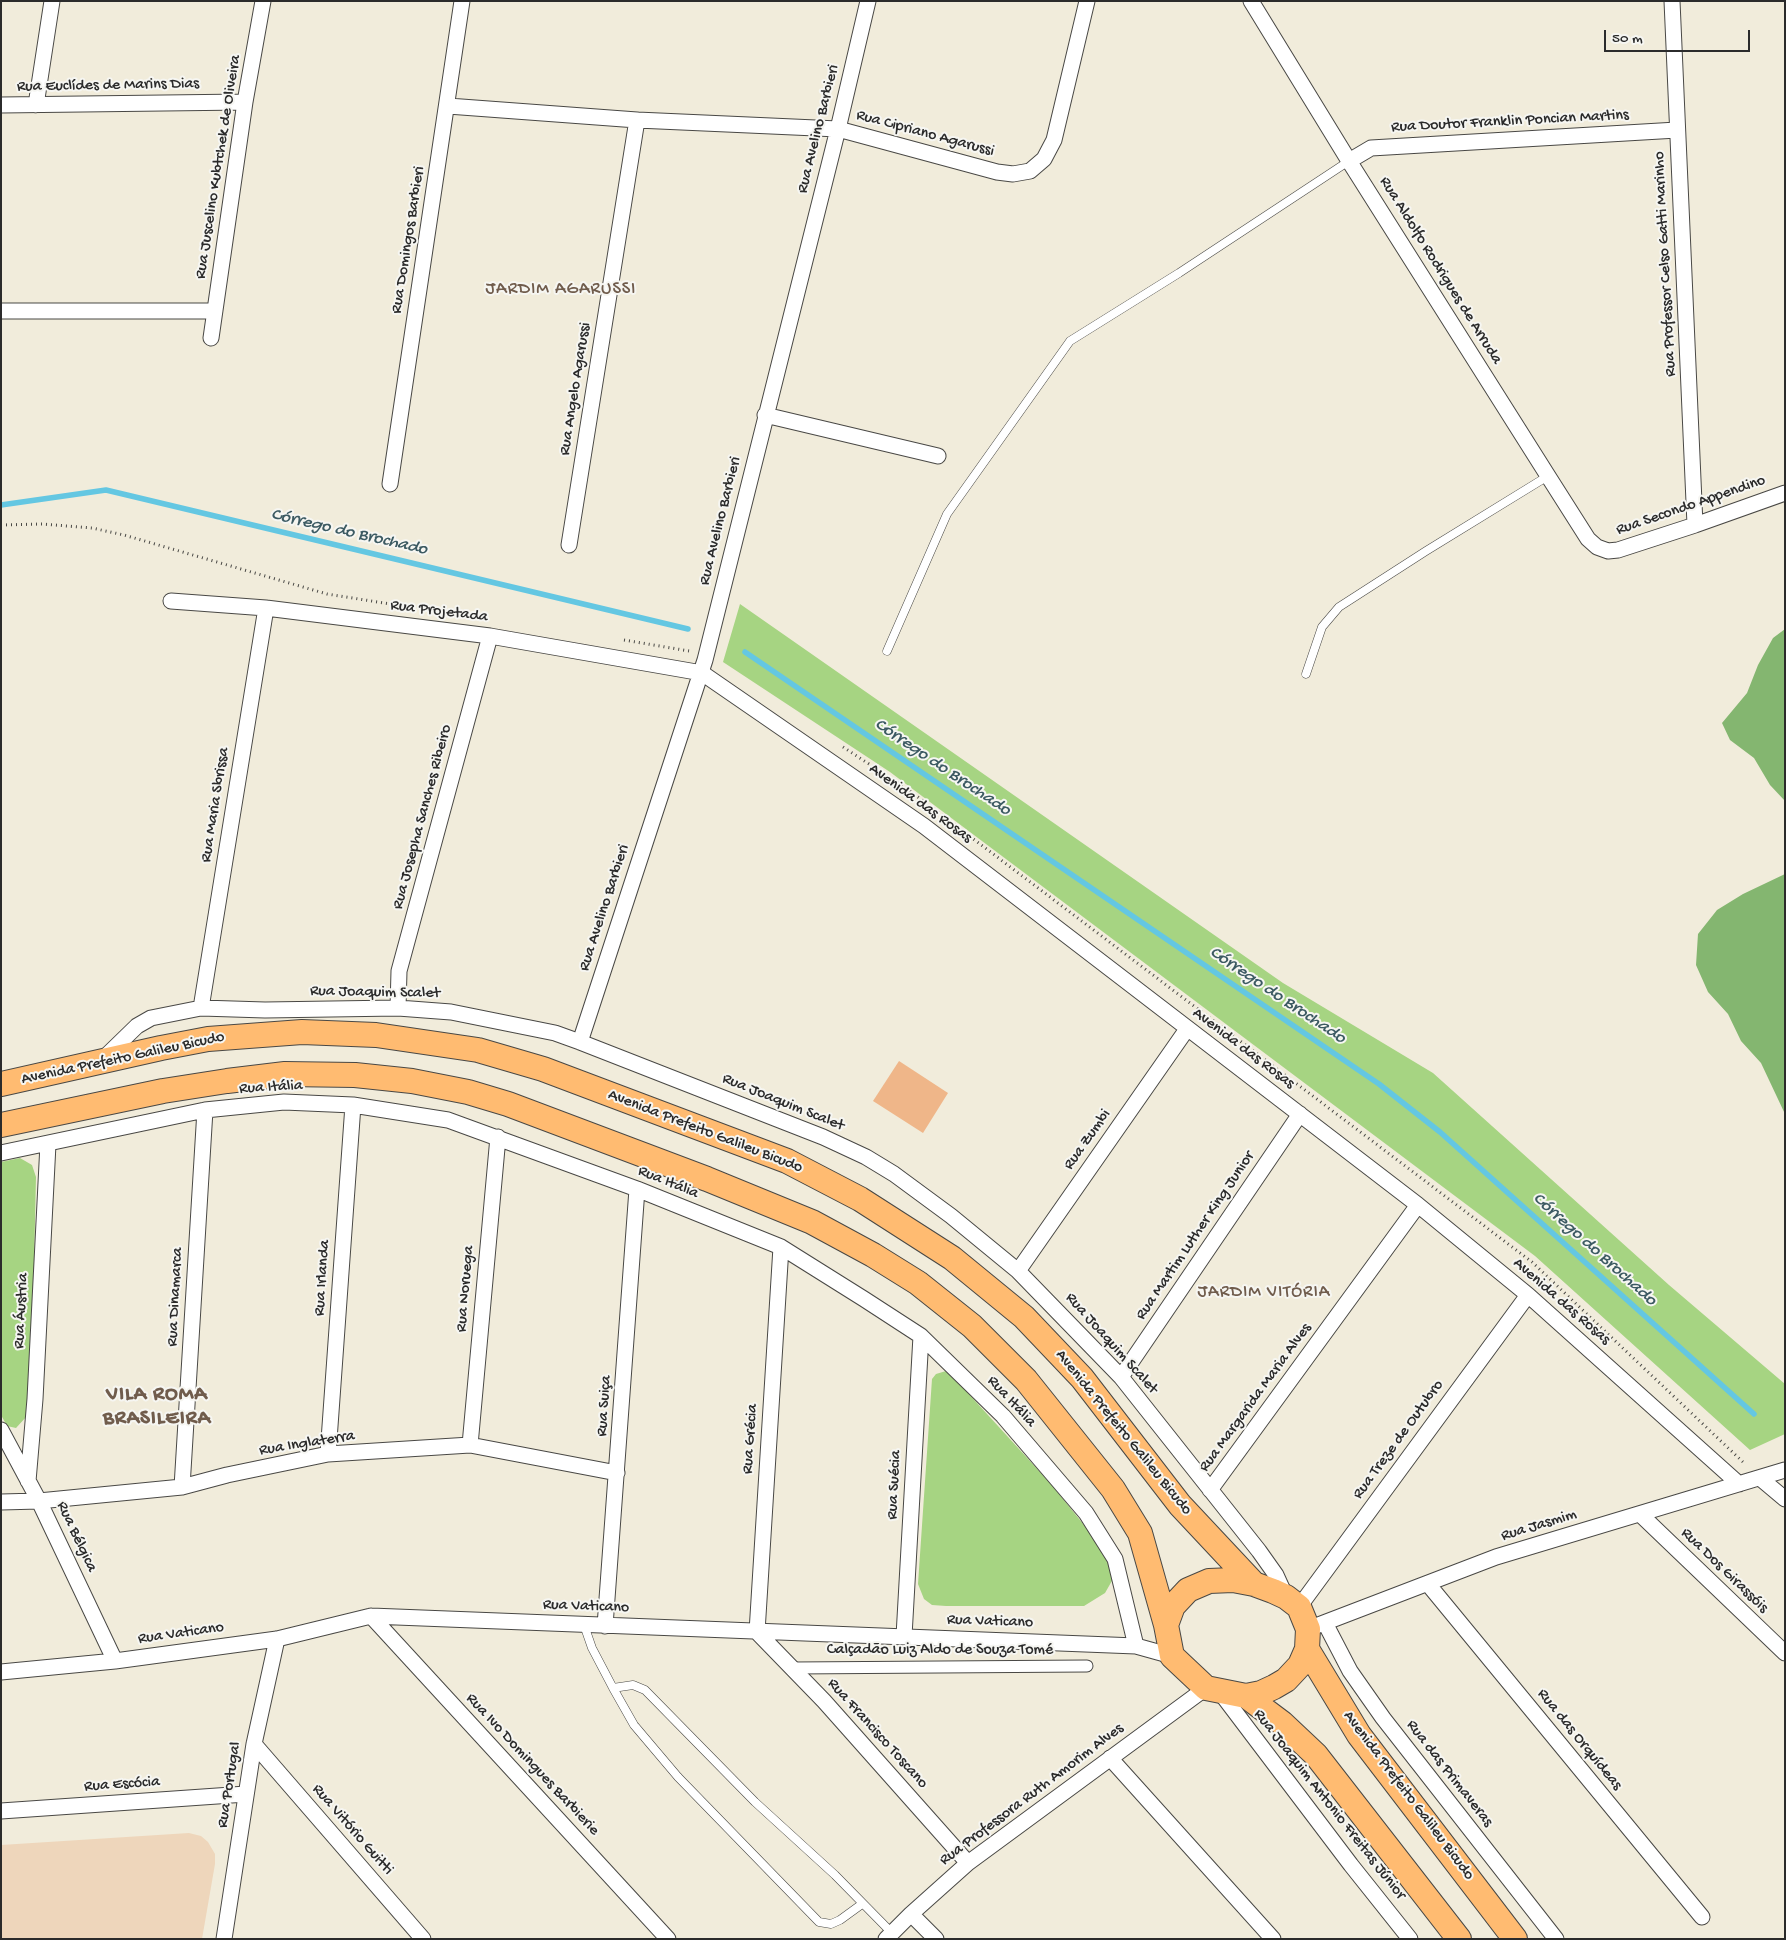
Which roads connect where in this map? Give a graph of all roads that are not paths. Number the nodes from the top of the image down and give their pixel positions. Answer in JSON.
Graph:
{"nodes":[{"id":1,"x":52,"y":1,"type":"edge"},
{"id":2,"x":263,"y":1,"type":"edge"},
{"id":3,"x":462,"y":1,"type":"edge"},
{"id":4,"x":868,"y":1,"type":"edge"},
{"id":5,"x":1087,"y":1,"type":"edge"},
{"id":6,"x":1251,"y":1,"type":"edge"},
{"id":7,"x":1672,"y":1,"type":"edge"},
{"id":8,"x":246,"y":102,"type":"junction"},
{"id":9,"x":1,"y":105,"type":"edge"},
{"id":10,"x":36,"y":105,"type":"junction"},
{"id":11,"x":448,"y":106,"type":"junction"},
{"id":12,"x":637,"y":120,"type":"junction"},
{"id":13,"x":838,"y":129,"type":"junction"},
{"id":14,"x":1677,"y":130,"type":"junction"},
{"id":15,"x":1349,"y":161,"type":"junction"},
{"id":16,"x":215,"y":310,"type":"junction"},
{"id":17,"x":1,"y":312,"type":"edge"},
{"id":18,"x":211,"y":338,"type":"dead end"},
{"id":19,"x":765,"y":415,"type":"junction"},
{"id":20,"x":938,"y":456,"type":"dead end"},
{"id":21,"x":1548,"y":476,"type":"junction"},
{"id":22,"x":390,"y":484,"type":"dead end"},
{"id":23,"x":1785,"y":493,"type":"edge"},
{"id":24,"x":1695,"y":525,"type":"junction"},
{"id":25,"x":570,"y":545,"type":"dead end"},
{"id":26,"x":1608,"y":551,"type":"joint"},
{"id":27,"x":171,"y":601,"type":"dead end"},
{"id":28,"x":266,"y":608,"type":"junction"},
{"id":29,"x":490,"y":636,"type":"junction"},
{"id":30,"x":887,"y":651,"type":"dead end"},
{"id":31,"x":703,"y":667,"type":"junction"},
{"id":32,"x":1306,"y":674,"type":"dead end"},
{"id":33,"x":201,"y":1008,"type":"junction"},
{"id":34,"x":398,"y":1008,"type":"junction"},
{"id":35,"x":1187,"y":1029,"type":"junction"},
{"id":36,"x":580,"y":1042,"type":"junction"},
{"id":37,"x":100,"y":1061,"type":"junction"},
{"id":38,"x":1,"y":1084,"type":"edge"},
{"id":39,"x":353,"y":1105,"type":"junction"},
{"id":40,"x":205,"y":1110,"type":"junction"},
{"id":41,"x":1300,"y":1114,"type":"junction"},
{"id":42,"x":1,"y":1125,"type":"edge"},
{"id":43,"x":498,"y":1137,"type":"junction"},
{"id":44,"x":48,"y":1144,"type":"junction"},
{"id":45,"x":1,"y":1153,"type":"edge"},
{"id":46,"x":637,"y":1189,"type":"junction"},
{"id":47,"x":1418,"y":1205,"type":"junction"},
{"id":48,"x":781,"y":1247,"type":"junction"},
{"id":49,"x":1018,"y":1271,"type":"junction"},
{"id":50,"x":1528,"y":1294,"type":"junction"},
{"id":51,"x":921,"y":1336,"type":"junction"},
{"id":52,"x":1121,"y":1377,"type":"junction"},
{"id":53,"x":1,"y":1430,"type":"edge"},
{"id":54,"x":470,"y":1444,"type":"junction"},
{"id":55,"x":328,"y":1454,"type":"junction"},
{"id":56,"x":1785,"y":1470,"type":"edge"},
{"id":57,"x":618,"y":1473,"type":"junction"},
{"id":58,"x":1760,"y":1478,"type":"junction"},
{"id":59,"x":28,"y":1481,"type":"junction"},
{"id":60,"x":1739,"y":1484,"type":"junction"},
{"id":61,"x":182,"y":1487,"type":"junction"},
{"id":62,"x":1210,"y":1490,"type":"junction"},
{"id":63,"x":1785,"y":1499,"type":"edge"},
{"id":64,"x":39,"y":1501,"type":"junction"},
{"id":65,"x":1,"y":1502,"type":"edge"},
{"id":66,"x":1640,"y":1514,"type":"junction"},
{"id":67,"x":1254,"y":1584,"type":"junction"},
{"id":68,"x":1428,"y":1584,"type":"junction"},
{"id":69,"x":1292,"y":1602,"type":"junction"},
{"id":70,"x":371,"y":1616,"type":"junction"},
{"id":71,"x":584,"y":1625,"type":"junction"},
{"id":72,"x":1166,"y":1625,"type":"junction"},
{"id":73,"x":605,"y":1626,"type":"junction"},
{"id":74,"x":757,"y":1632,"type":"junction"},
{"id":75,"x":1313,"y":1634,"type":"junction"},
{"id":76,"x":904,"y":1636,"type":"junction"},
{"id":77,"x":278,"y":1638,"type":"junction"},
{"id":78,"x":1136,"y":1646,"type":"junction"},
{"id":79,"x":1785,"y":1653,"type":"edge"},
{"id":80,"x":1172,"y":1656,"type":"junction"},
{"id":81,"x":116,"y":1661,"type":"junction"},
{"id":82,"x":1087,"y":1666,"type":"dead end"},
{"id":83,"x":793,"y":1668,"type":"junction"},
{"id":84,"x":1,"y":1672,"type":"edge"},
{"id":85,"x":613,"y":1688,"type":"junction"},
{"id":86,"x":1213,"y":1690,"type":"junction"},
{"id":87,"x":1246,"y":1696,"type":"junction"},
{"id":88,"x":254,"y":1744,"type":"junction"},
{"id":89,"x":1110,"y":1758,"type":"junction"},
{"id":90,"x":246,"y":1794,"type":"junction"},
{"id":91,"x":1,"y":1811,"type":"edge"},
{"id":92,"x":968,"y":1863,"type":"junction"},
{"id":93,"x":862,"y":1904,"type":"junction"},
{"id":94,"x":911,"y":1914,"type":"junction"},
{"id":95,"x":1702,"y":1917,"type":"dead end"},
{"id":96,"x":889,"y":1936,"type":"edge"},
{"id":97,"x":224,"y":1939,"type":"edge"},
{"id":98,"x":423,"y":1939,"type":"edge"},
{"id":99,"x":668,"y":1939,"type":"edge"},
{"id":100,"x":936,"y":1939,"type":"edge"},
{"id":101,"x":1274,"y":1939,"type":"edge"},
{"id":102,"x":1410,"y":1939,"type":"edge"},
{"id":103,"x":1459,"y":1939,"type":"edge"},
{"id":104,"x":1515,"y":1939,"type":"edge"},
{"id":105,"x":1556,"y":1939,"type":"edge"}],
"edges":[{"from":1,"to":10,"type":"street"},
{"from":2,"to":8,"type":"street","name":"Rua Juscelino Kubtchek de Oliveira"},
{"from":3,"to":11,"type":"street","name":"Rua Domingos Barbieri"},
{"from":4,"to":13,"type":"street","name":"Rua Avelino Barbieri"},
{"from":5,"to":13,"type":"street","name":"Rua Cipriano Agarussi"},
{"from":6,"to":15,"type":"street","name":"Rua Aldolfo Rodrigues de Arruda"},
{"from":7,"to":14,"type":"street","name":"Rua Professor Celso Gatti Marinho"},
{"from":8,"to":10,"type":"street","name":"Rua Euclídes de Marins Dias"},
{"from":8,"to":16,"type":"street","name":"Rua Juscelino Kubtchek de Oliveira"},
{"from":9,"to":10,"type":"street","name":"Rua Euclídes de Marins Dias"},
{"from":11,"to":12,"type":"street","name":"Rua Cipriano Agarussi"},
{"from":11,"to":22,"type":"street","name":"Rua Domingos Barbieri"},
{"from":12,"to":13,"type":"street","name":"Rua Cipriano Agarussi"},
{"from":12,"to":25,"type":"street","name":"Rua Angelo Agarussi"},
{"from":13,"to":19,"type":"street","name":"Rua Avelino Barbieri"},
{"from":14,"to":15,"type":"street","name":"Rua Doutor Franklin Poncian Martins"},
{"from":14,"to":24,"type":"street","name":"Rua Professor Celso Gatti Marinho"},
{"from":15,"to":21,"type":"street","name":"Rua Aldolfo Rodrigues de Arruda"},
{"from":15,"to":30,"type":"lane"},
{"from":16,"to":17,"type":"street"},
{"from":16,"to":18,"type":"street","name":"Rua Juscelino Kubtchek de Oliveira"},
{"from":19,"to":20,"type":"street"},
{"from":19,"to":31,"type":"street","name":"Rua Avelino Barbieri"},
{"from":21,"to":26,"type":"street","name":"Rua Aldolfo Rodrigues de Arruda"},
{"from":21,"to":32,"type":"lane"},
{"from":23,"to":24,"type":"street","name":"Rua Secondo Appendino"},
{"from":24,"to":26,"type":"street","name":"Rua Secondo Appendino"},
{"from":27,"to":28,"type":"street","name":"Rua Projetada"},
{"from":28,"to":29,"type":"street","name":"Rua Projetada"},
{"from":28,"to":33,"type":"street","name":"Rua Maria Sbrissa"},
{"from":29,"to":31,"type":"street","name":"Rua Projetada"},
{"from":29,"to":34,"type":"street","name":"Rua Josepha Sanches Ribeiro"},
{"from":31,"to":35,"type":"street","name":"Avenida das Rosas"},
{"from":31,"to":36,"type":"street","name":"Rua Avelino Barbieri"},
{"from":33,"to":34,"type":"street","name":"Rua Joaquim Scalet"},
{"from":33,"to":37,"type":"street","name":"Rua Joaquim Scalet"},
{"from":34,"to":36,"type":"street","name":"Rua Joaquim Scalet"},
{"from":35,"to":41,"type":"street","name":"Avenida das Rosas"},
{"from":35,"to":49,"type":"street","name":"Rua Zumbi"},
{"from":36,"to":49,"type":"street","name":"Rua Joaquim Scalet"},
{"from":37,"to":38,"type":"main road","name":"Avenida Prefeito Galileu Bicudo"},
{"from":37,"to":67,"type":"main road","name":"Avenida Prefeito Galileu Bicudo"},
{"from":39,"to":40,"type":"street","name":"Rua Itália"},
{"from":39,"to":43,"type":"street","name":"Rua Itália"},
{"from":39,"to":55,"type":"street","name":"Rua Irlanda"},
{"from":40,"to":44,"type":"street","name":"Rua Itália"},
{"from":40,"to":61,"type":"street","name":"Rua Dinamarca"},
{"from":41,"to":47,"type":"street","name":"Avenida das Rosas"},
{"from":41,"to":52,"type":"street","name":"Rua Martim Luther King Junior"},
{"from":42,"to":72,"type":"main road"},
{"from":43,"to":46,"type":"street","name":"Rua Itália"},
{"from":43,"to":54,"type":"street","name":"Rua Noruega"},
{"from":44,"to":45,"type":"street","name":"Rua Itália"},
{"from":44,"to":59,"type":"street","name":"Rua Áustria"},
{"from":46,"to":48,"type":"street","name":"Rua Itália"},
{"from":46,"to":57,"type":"street","name":"Rua Suiça"},
{"from":47,"to":50,"type":"street","name":"Avenida das Rosas"},
{"from":47,"to":62,"type":"street","name":"Rua Margarida Maria Alves"},
{"from":48,"to":51,"type":"street","name":"Rua Itália"},
{"from":48,"to":74,"type":"street","name":"Rua Grécia"},
{"from":49,"to":52,"type":"street","name":"Rua Joaquim Scalet"},
{"from":50,"to":60,"type":"street","name":"Avenida das Rosas"},
{"from":50,"to":69,"type":"street","name":"Rua Treze de Outubro"},
{"from":51,"to":76,"type":"street","name":"Rua Suécia"},
{"from":51,"to":78,"type":"street","name":"Rua Itália"},
{"from":52,"to":62,"type":"street","name":"Rua Joaquim Scalet"},
{"from":53,"to":59,"type":"street","name":"Rua Bélgica"},
{"from":54,"to":55,"type":"street","name":"Rua Inglaterra"},
{"from":54,"to":57,"type":"street","name":"Rua Inglaterra"},
{"from":55,"to":61,"type":"street","name":"Rua Inglaterra"},
{"from":56,"to":58,"type":"street","name":"Rua Jasmim"},
{"from":57,"to":73,"type":"street","name":"Rua Suiça"},
{"from":58,"to":60,"type":"street","name":"Rua Jasmim"},
{"from":58,"to":63,"type":"street"},
{"from":59,"to":64,"type":"street","name":"Rua Bélgica"},
{"from":60,"to":66,"type":"street","name":"Rua Jasmim"},
{"from":61,"to":64,"type":"street","name":"Rua Inglaterra"},
{"from":62,"to":69,"type":"street","name":"Rua Joaquim Scalet"},
{"from":64,"to":65,"type":"street","name":"Rua Inglaterra"},
{"from":64,"to":81,"type":"street","name":"Rua Bélgica"},
{"from":66,"to":68,"type":"street","name":"Rua Jasmim"},
{"from":66,"to":79,"type":"street","name":"Rua Dos Girassóis"},
{"from":67,"to":69,"type":"main road"},
{"from":67,"to":72,"type":"main road"},
{"from":68,"to":75,"type":"street","name":"Rua Jasmim"},
{"from":68,"to":95,"type":"street","name":"Rua das Orquídeas"},
{"from":69,"to":75,"type":"main road"},
{"from":70,"to":71,"type":"street","name":"Rua Vaticano"},
{"from":70,"to":77,"type":"street","name":"Rua Vaticano"},
{"from":70,"to":99,"type":"street","name":"Rua Ivo Domingues Barbierie"},
{"from":71,"to":73,"type":"street","name":"Rua Vaticano"},
{"from":71,"to":85,"type":"lane"},
{"from":72,"to":80,"type":"main road"},
{"from":73,"to":74,"type":"street","name":"Rua Vaticano"},
{"from":74,"to":76,"type":"street","name":"Rua Vaticano"},
{"from":74,"to":83,"type":"street","name":"Rua Francisco Toscano"},
{"from":75,"to":87,"type":"main road"},
{"from":75,"to":104,"type":"main road","name":"Avenida Prefeito Galileu Bicudo"},
{"from":75,"to":105,"type":"street","name":"Rua das Primaveras"},
{"from":76,"to":78,"type":"street","name":"Rua Vaticano"},
{"from":77,"to":81,"type":"street","name":"Rua Vaticano"},
{"from":77,"to":88,"type":"street","name":"Rua Portugal"},
{"from":78,"to":80,"type":"street","name":"Rua Vaticano"},
{"from":80,"to":86,"type":"main road"},
{"from":81,"to":84,"type":"street","name":"Rua Vaticano"},
{"from":82,"to":83,"type":"street","name":"Calçadão Luiz Aldo de Souza Tomé"},
{"from":83,"to":92,"type":"street","name":"Rua Francisco Toscano"},
{"from":85,"to":93,"type":"lane"},
{"from":85,"to":93,"type":"lane"},
{"from":86,"to":87,"type":"main road"},
{"from":86,"to":89,"type":"street","name":"Rua Professora Ruth Amorim Alves"},
{"from":86,"to":102,"type":"street","name":"Rua Joaquim Antonio Freitas Júnior"},
{"from":87,"to":103,"type":"main road"},
{"from":88,"to":90,"type":"street","name":"Rua Portugal"},
{"from":88,"to":98,"type":"street","name":"Rua Vitório Guitti"},
{"from":89,"to":92,"type":"street","name":"Rua Professora Ruth Amorim Alves"},
{"from":89,"to":101,"type":"street"},
{"from":90,"to":91,"type":"street","name":"Rua Escócia"},
{"from":90,"to":97,"type":"street","name":"Rua Portugal"},
{"from":92,"to":94,"type":"street","name":"Rua Professora Ruth Amorim Alves"},
{"from":93,"to":96,"type":"lane"},
{"from":94,"to":96,"type":"street","name":"Rua Professora Ruth Amorim Alves"},
{"from":94,"to":100,"type":"street"}]}
